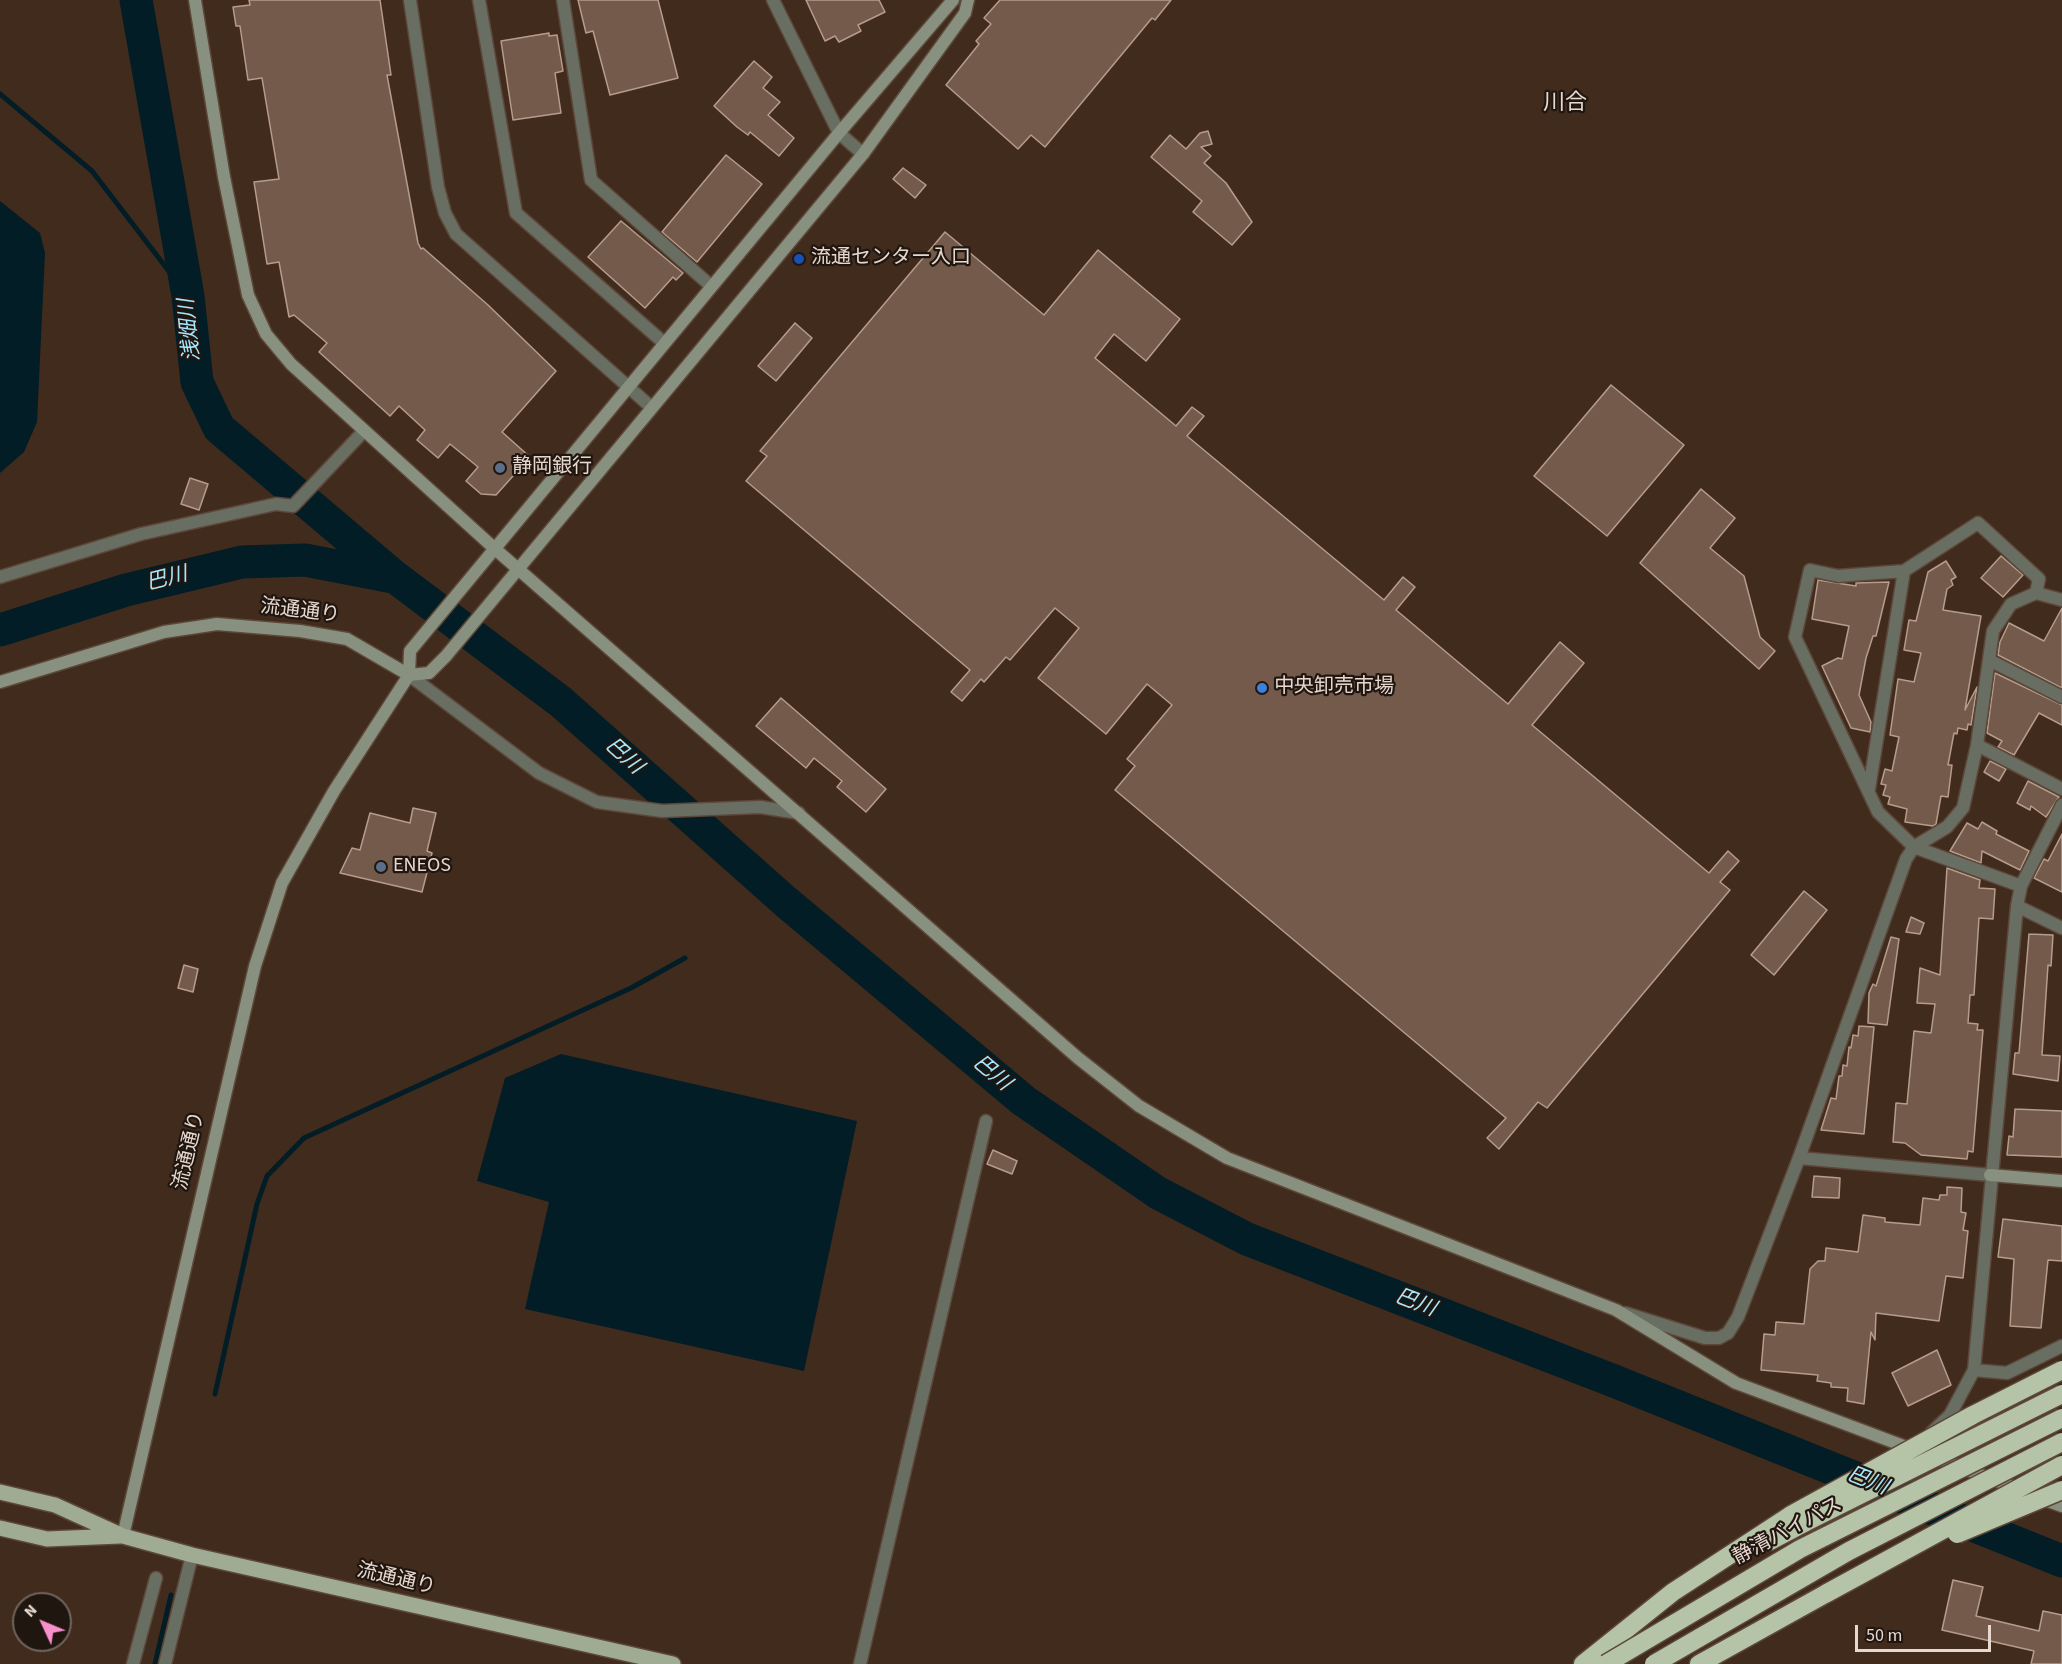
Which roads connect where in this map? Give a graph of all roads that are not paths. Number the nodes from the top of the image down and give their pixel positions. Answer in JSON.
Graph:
{"nodes":[{"id":1,"x":195,"y":0,"type":"edge"},
{"id":2,"x":410,"y":0,"type":"edge"},
{"id":3,"x":479,"y":0,"type":"edge"},
{"id":4,"x":563,"y":0,"type":"edge"},
{"id":5,"x":773,"y":0,"type":"edge"},
{"id":6,"x":953,"y":0,"type":"edge"},
{"id":7,"x":968,"y":0,"type":"edge"},
{"id":8,"x":839,"y":133,"type":"junction"},
{"id":9,"x":863,"y":154,"type":"junction"},
{"id":10,"x":711,"y":286,"type":"junction"},
{"id":11,"x":664,"y":343,"type":"junction"},
{"id":12,"x":628,"y":387,"type":"junction"},
{"id":13,"x":651,"y":407,"type":"junction"},
{"id":14,"x":363,"y":432,"type":"junction"},
{"id":15,"x":494,"y":548,"type":"junction"},
{"id":16,"x":517,"y":568,"type":"junction"},
{"id":17,"x":1904,"y":571,"type":"junction"},
{"id":18,"x":0,"y":577,"type":"edge"},
{"id":19,"x":2036,"y":592,"type":"junction"},
{"id":20,"x":2062,"y":600,"type":"edge"},
{"id":21,"x":1989,"y":660,"type":"junction"},
{"id":22,"x":409,"y":675,"type":"junction"},
{"id":23,"x":0,"y":682,"type":"edge"},
{"id":24,"x":2062,"y":698,"type":"edge"},
{"id":25,"x":1977,"y":745,"type":"junction"},
{"id":26,"x":2062,"y":789,"type":"edge"},
{"id":27,"x":1869,"y":790,"type":"junction"},
{"id":28,"x":2062,"y":805,"type":"edge"},
{"id":29,"x":799,"y":813,"type":"junction"},
{"id":30,"x":1914,"y":847,"type":"junction"},
{"id":31,"x":2021,"y":886,"type":"junction"},
{"id":32,"x":2017,"y":906,"type":"junction"},
{"id":33,"x":2062,"y":928,"type":"edge"},
{"id":34,"x":986,"y":1121,"type":"dead end"},
{"id":35,"x":1799,"y":1158,"type":"junction"},
{"id":36,"x":1990,"y":1175,"type":"junction"},
{"id":37,"x":2062,"y":1180,"type":"edge"},
{"id":38,"x":1616,"y":1310,"type":"junction"},
{"id":39,"x":2062,"y":1346,"type":"edge"},
{"id":40,"x":1974,"y":1370,"type":"junction"},
{"id":41,"x":2062,"y":1370,"type":"edge"},
{"id":42,"x":2062,"y":1394,"type":"edge"},
{"id":43,"x":2062,"y":1418,"type":"edge"},
{"id":44,"x":2062,"y":1442,"type":"edge"},
{"id":45,"x":1914,"y":1449,"type":"junction"},
{"id":46,"x":2062,"y":1466,"type":"edge"},
{"id":47,"x":2062,"y":1490,"type":"edge"},
{"id":48,"x":0,"y":1492,"type":"edge"},
{"id":49,"x":2062,"y":1506,"type":"edge"},
{"id":50,"x":1799,"y":1519,"type":"junction"},
{"id":51,"x":0,"y":1528,"type":"edge"},
{"id":52,"x":123,"y":1536,"type":"junction"},
{"id":53,"x":192,"y":1555,"type":"junction"},
{"id":54,"x":156,"y":1578,"type":"dead end"},
{"id":55,"x":1827,"y":1593,"type":"junction"},
{"id":56,"x":133,"y":1664,"type":"edge"},
{"id":57,"x":165,"y":1664,"type":"edge"},
{"id":58,"x":673,"y":1664,"type":"edge"},
{"id":59,"x":860,"y":1664,"type":"edge"},
{"id":60,"x":1583,"y":1664,"type":"edge"},
{"id":61,"x":1606,"y":1664,"type":"edge"},
{"id":62,"x":1654,"y":1664,"type":"edge"},
{"id":63,"x":1699,"y":1664,"type":"edge"}],
"edges":[{"from":1,"to":14,"type":"street"},
{"from":2,"to":12,"type":"street"},
{"from":3,"to":11,"type":"street"},
{"from":4,"to":10,"type":"street"},
{"from":5,"to":8,"type":"street"},
{"from":6,"to":8,"type":"street"},
{"from":7,"to":9,"type":"street"},
{"from":8,"to":9,"type":"street"},
{"from":8,"to":10,"type":"street"},
{"from":9,"to":13,"type":"street"},
{"from":10,"to":11,"type":"street"},
{"from":11,"to":12,"type":"street"},
{"from":12,"to":13,"type":"street"},
{"from":12,"to":15,"type":"street"},
{"from":13,"to":16,"type":"street"},
{"from":14,"to":15,"type":"street"},
{"from":14,"to":18,"type":"street"},
{"from":15,"to":16,"type":"street"},
{"from":15,"to":22,"type":"street"},
{"from":16,"to":22,"type":"street"},
{"from":16,"to":29,"type":"street"},
{"from":17,"to":19,"type":"street"},
{"from":17,"to":27,"type":"street"},
{"from":17,"to":27,"type":"street"},
{"from":19,"to":20,"type":"street"},
{"from":19,"to":21,"type":"street"},
{"from":21,"to":24,"type":"street"},
{"from":21,"to":25,"type":"street"},
{"from":22,"to":23,"type":"street","name":"流通通り"},
{"from":22,"to":29,"type":"street"},
{"from":22,"to":52,"type":"street","name":"流通通り"},
{"from":25,"to":26,"type":"street"},
{"from":25,"to":30,"type":"street"},
{"from":27,"to":30,"type":"street"},
{"from":28,"to":31,"type":"street"},
{"from":29,"to":38,"type":"street"},
{"from":30,"to":31,"type":"street"},
{"from":30,"to":35,"type":"street"},
{"from":31,"to":32,"type":"street"},
{"from":32,"to":33,"type":"street"},
{"from":32,"to":36,"type":"street"},
{"from":34,"to":59,"type":"street"},
{"from":35,"to":36,"type":"street"},
{"from":35,"to":38,"type":"street"},
{"from":36,"to":37,"type":"street"},
{"from":36,"to":40,"type":"street"},
{"from":38,"to":45,"type":"street"},
{"from":39,"to":40,"type":"street"},
{"from":40,"to":45,"type":"street"},
{"from":41,"to":50,"type":"highway","bridge":true},
{"from":42,"to":50,"type":"highway","bridge":true},
{"from":43,"to":61,"type":"highway","name":"静清バイパス","bridge":true},
{"from":44,"to":62,"type":"highway","bridge":true},
{"from":45,"to":49,"type":"street"},
{"from":46,"to":55,"type":"highway","bridge":true},
{"from":47,"to":55,"type":"highway","bridge":true},
{"from":48,"to":52,"type":"main road"},
{"from":50,"to":60,"type":"highway"},
{"from":51,"to":52,"type":"main road"},
{"from":52,"to":53,"type":"main road","name":"流通通り"},
{"from":53,"to":57,"type":"street"},
{"from":53,"to":58,"type":"main road","name":"流通通り"},
{"from":54,"to":56,"type":"street"},
{"from":55,"to":63,"type":"highway"}]}
